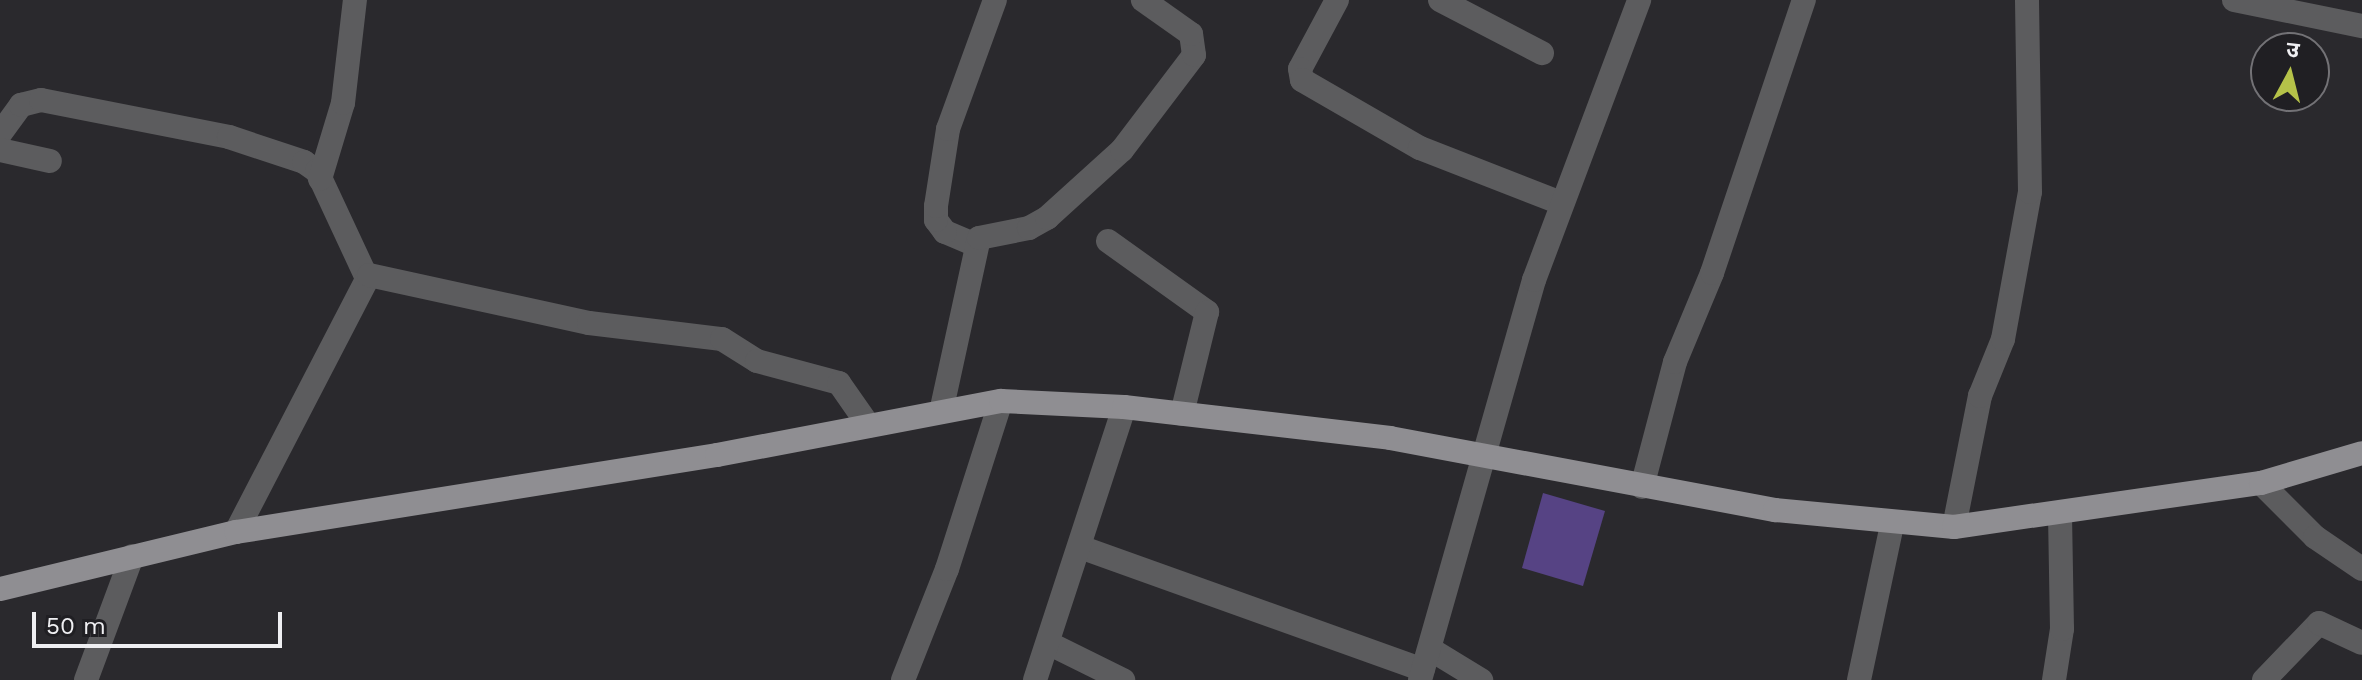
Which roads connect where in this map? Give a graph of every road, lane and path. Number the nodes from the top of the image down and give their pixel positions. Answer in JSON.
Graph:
{"nodes":[{"id":1,"x":355,"y":0,"type":"edge"},
{"id":2,"x":995,"y":0,"type":"edge"},
{"id":3,"x":1143,"y":0,"type":"edge"},
{"id":4,"x":1337,"y":0,"type":"edge"},
{"id":5,"x":1440,"y":0,"type":"edge"},
{"id":6,"x":1639,"y":0,"type":"edge"},
{"id":7,"x":1804,"y":0,"type":"edge"},
{"id":8,"x":2027,"y":0,"type":"edge"},
{"id":9,"x":2234,"y":0,"type":"edge"},
{"id":10,"x":2362,"y":26,"type":"edge"},
{"id":11,"x":1542,"y":53,"type":"dead end"},
{"id":12,"x":0,"y":134,"type":"edge"},
{"id":13,"x":0,"y":150,"type":"edge"},
{"id":14,"x":50,"y":161,"type":"dead end"},
{"id":15,"x":320,"y":179,"type":"junction"},
{"id":16,"x":1561,"y":203,"type":"junction"},
{"id":17,"x":1108,"y":241,"type":"dead end"},
{"id":18,"x":976,"y":245,"type":"junction"},
{"id":19,"x":366,"y":276,"type":"junction"},
{"id":20,"x":1001,"y":401,"type":"junction"},
{"id":21,"x":1124,"y":407,"type":"junction"},
{"id":22,"x":941,"y":412,"type":"junction"},
{"id":23,"x":1182,"y":414,"type":"junction"},
{"id":24,"x":869,"y":426,"type":"junction"},
{"id":25,"x":2362,"y":453,"type":"edge"},
{"id":26,"x":1484,"y":457,"type":"junction"},
{"id":27,"x":2261,"y":483,"type":"junction"},
{"id":28,"x":1642,"y":487,"type":"junction"},
{"id":29,"x":2060,"y":514,"type":"junction"},
{"id":30,"x":1892,"y":525,"type":"junction"},
{"id":31,"x":1954,"y":527,"type":"junction"},
{"id":32,"x":236,"y":532,"type":"junction"},
{"id":33,"x":1080,"y":547,"type":"junction"},
{"id":34,"x":132,"y":556,"type":"junction"},
{"id":35,"x":2362,"y":569,"type":"edge"},
{"id":36,"x":0,"y":589,"type":"edge"},
{"id":37,"x":1048,"y":643,"type":"junction"},
{"id":38,"x":2362,"y":643,"type":"edge"},
{"id":39,"x":1424,"y":666,"type":"edge"},
{"id":40,"x":86,"y":680,"type":"edge"},
{"id":41,"x":903,"y":680,"type":"edge"},
{"id":42,"x":1035,"y":680,"type":"edge"},
{"id":43,"x":1123,"y":680,"type":"edge"},
{"id":44,"x":1481,"y":680,"type":"edge"},
{"id":45,"x":1859,"y":680,"type":"edge"},
{"id":46,"x":2054,"y":680,"type":"edge"},
{"id":47,"x":2264,"y":680,"type":"edge"}],
"edges":[{"from":1,"to":15,"type":"street"},
{"from":2,"to":18,"type":"street"},
{"from":3,"to":18,"type":"street"},
{"from":4,"to":16,"type":"street"},
{"from":5,"to":11,"type":"street"},
{"from":6,"to":16,"type":"street"},
{"from":7,"to":28,"type":"street"},
{"from":8,"to":31,"type":"street"},
{"from":9,"to":10,"type":"street"},
{"from":12,"to":15,"type":"street"},
{"from":13,"to":14,"type":"street"},
{"from":15,"to":19,"type":"street"},
{"from":16,"to":26,"type":"street"},
{"from":17,"to":23,"type":"street"},
{"from":18,"to":22,"type":"street"},
{"from":19,"to":24,"type":"street"},
{"from":19,"to":32,"type":"street"},
{"from":20,"to":21,"type":"main road"},
{"from":20,"to":22,"type":"main road"},
{"from":20,"to":41,"type":"street"},
{"from":21,"to":23,"type":"main road"},
{"from":21,"to":33,"type":"street"},
{"from":22,"to":24,"type":"main road"},
{"from":23,"to":26,"type":"main road"},
{"from":24,"to":32,"type":"main road"},
{"from":25,"to":27,"type":"main road"},
{"from":26,"to":28,"type":"main road"},
{"from":26,"to":39,"type":"street"},
{"from":27,"to":29,"type":"main road"},
{"from":27,"to":35,"type":"street"},
{"from":28,"to":30,"type":"main road"},
{"from":29,"to":31,"type":"main road"},
{"from":29,"to":46,"type":"street"},
{"from":30,"to":31,"type":"main road"},
{"from":30,"to":45,"type":"street"},
{"from":32,"to":34,"type":"main road"},
{"from":33,"to":37,"type":"street"},
{"from":33,"to":39,"type":"street"},
{"from":34,"to":36,"type":"main road"},
{"from":34,"to":40,"type":"street"},
{"from":37,"to":42,"type":"street"},
{"from":37,"to":43,"type":"street"},
{"from":38,"to":47,"type":"street"},
{"from":39,"to":44,"type":"street"}]}
